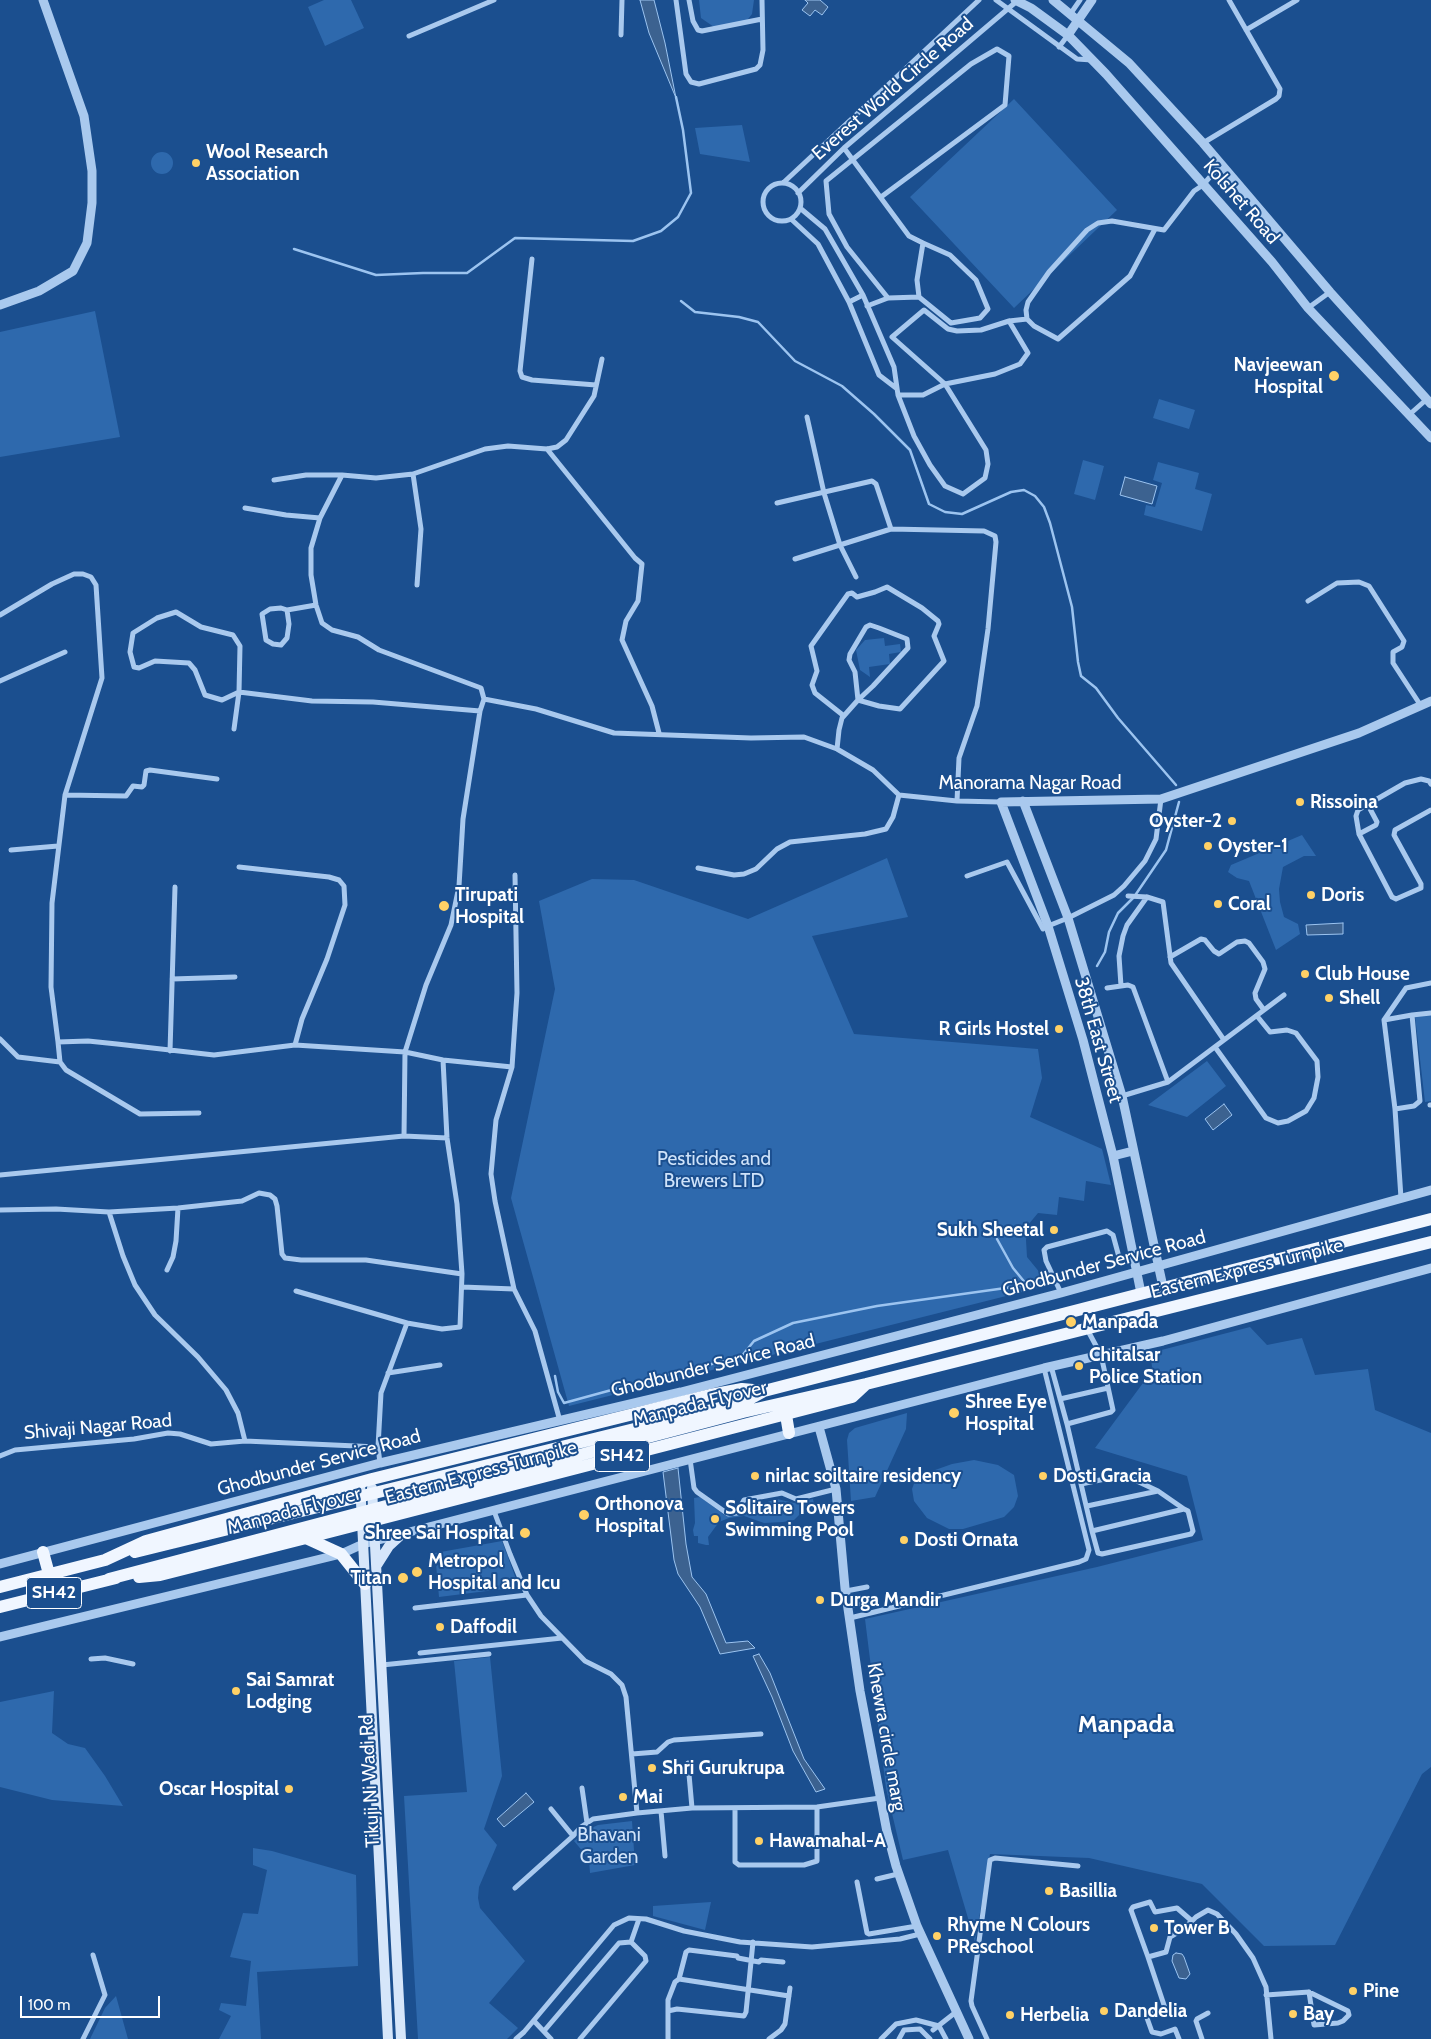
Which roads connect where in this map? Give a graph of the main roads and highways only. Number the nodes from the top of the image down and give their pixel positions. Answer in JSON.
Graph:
{"nodes":[{"id":1,"x":1431,"y":1219,"type":"edge"},
{"id":2,"x":1431,"y":1242,"type":"edge"},
{"id":3,"x":866,"y":1384,"type":"junction"},
{"id":4,"x":764,"y":1391,"type":"junction"},
{"id":5,"x":744,"y":1407,"type":"junction"},
{"id":6,"x":786,"y":1415,"type":"junction"},
{"id":7,"x":789,"y":1433,"type":"road end"},
{"id":8,"x":475,"y":1453,"type":"junction"},
{"id":9,"x":366,"y":1481,"type":"junction"},
{"id":10,"x":484,"y":1491,"type":"junction"},
{"id":11,"x":368,"y":1522,"type":"junction"},
{"id":12,"x":401,"y":1535,"type":"road end"},
{"id":13,"x":306,"y":1538,"type":"junction"},
{"id":14,"x":43,"y":1552,"type":"road end"},
{"id":15,"x":105,"y":1560,"type":"junction"},
{"id":16,"x":376,"y":1568,"type":"junction"},
{"id":17,"x":49,"y":1574,"type":"junction"},
{"id":18,"x":109,"y":1578,"type":"junction"},
{"id":19,"x":365,"y":1584,"type":"junction"},
{"id":20,"x":0,"y":1587,"type":"edge"},
{"id":21,"x":0,"y":1607,"type":"edge"},
{"id":22,"x":388,"y":2039,"type":"edge"},
{"id":23,"x":402,"y":2039,"type":"edge"}],
"edges":[{"from":1,"to":4,"type":"main road","name":"Eastern Express Turnpike","number":"SH42"},
{"from":2,"to":3,"type":"main road","name":"Eastern Express Turnpike","number":"SH42"},
{"from":3,"to":5,"type":"main road","name":"Manpada Flyover"},
{"from":3,"to":6,"type":"main road","name":"Eastern Express Turnpike","number":"SH42"},
{"from":4,"to":5,"type":"main road","name":"Manpada Flyover"},
{"from":4,"to":8,"type":"main road","name":"Eastern Express Turnpike","number":"SH42"},
{"from":5,"to":15,"type":"main road","name":"Manpada Flyover"},
{"from":5,"to":18,"type":"main road","name":"Manpada Flyover"},
{"from":6,"to":7,"type":"main road"},
{"from":6,"to":10,"type":"main road","name":"Eastern Express Turnpike","number":"SH42"},
{"from":8,"to":9,"type":"main road","name":"Eastern Express Turnpike","number":"SH42"},
{"from":8,"to":10,"type":"main road"},
{"from":9,"to":11,"type":"main road"},
{"from":9,"to":15,"type":"main road","name":"Eastern Express Turnpike","number":"SH42"},
{"from":10,"to":11,"type":"main road","name":"Eastern Express Turnpike","number":"SH42"},
{"from":11,"to":13,"type":"main road","name":"Eastern Express Turnpike","number":"SH42"},
{"from":11,"to":16,"type":"main road","name":"Tikuji Ni Wadi Rd"},
{"from":11,"to":19,"type":"main road","name":"Tikuji Ni Wadi Rd"},
{"from":12,"to":16,"type":"main road"},
{"from":13,"to":18,"type":"main road","name":"Eastern Express Turnpike","number":"SH42"},
{"from":13,"to":19,"type":"main road"},
{"from":14,"to":17,"type":"main road"},
{"from":15,"to":17,"type":"main road","name":"Eastern Express Turnpike","number":"SH42"},
{"from":16,"to":23,"type":"main road","name":"Tikuji Ni Wadi Rd"},
{"from":17,"to":20,"type":"main road","name":"Eastern Express Turnpike","number":"SH42"},
{"from":18,"to":21,"type":"main road","name":"Eastern Express Turnpike","number":"SH42"},
{"from":19,"to":22,"type":"main road","name":"Tikuji Ni Wadi Rd"}]}
